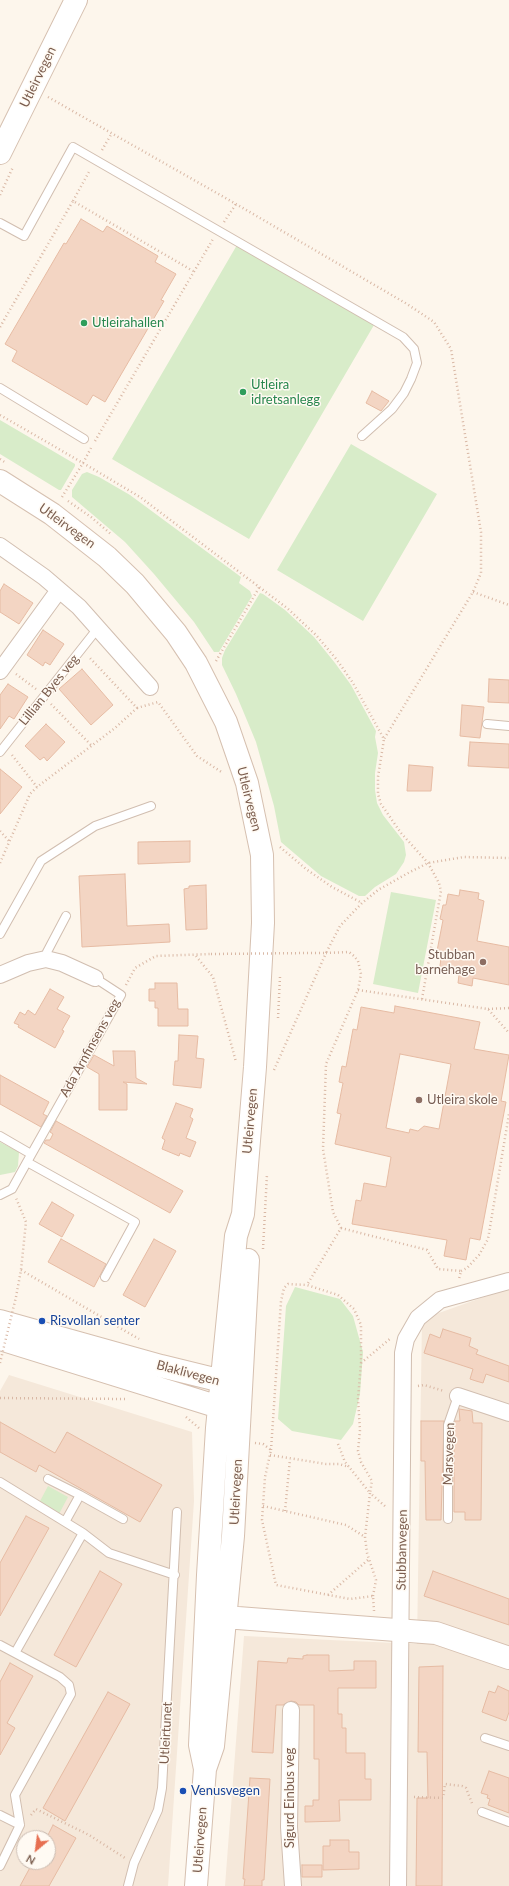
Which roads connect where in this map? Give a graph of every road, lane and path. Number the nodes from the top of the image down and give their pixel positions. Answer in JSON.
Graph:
{"nodes":[{"id":1,"x":76,"y":0,"type":"edge"},
{"id":2,"x":48,"y":96,"type":"dead end"},
{"id":3,"x":112,"y":133,"type":"junction"},
{"id":4,"x":0,"y":153,"type":"edge"},
{"id":5,"x":96,"y":160,"type":"junction"},
{"id":6,"x":73,"y":201,"type":"junction"},
{"id":7,"x":236,"y":204,"type":"junction"},
{"id":8,"x":0,"y":224,"type":"edge"},
{"id":9,"x":218,"y":231,"type":"junction"},
{"id":10,"x":193,"y":271,"type":"junction"},
{"id":11,"x":0,"y":327,"type":"edge"},
{"id":12,"x":0,"y":388,"type":"edge"},
{"id":13,"x":0,"y":415,"type":"edge"},
{"id":14,"x":362,"y":436,"type":"dead end"},
{"id":15,"x":84,"y":439,"type":"dead end"},
{"id":16,"x":0,"y":459,"type":"edge"},
{"id":17,"x":83,"y":462,"type":"junction"},
{"id":18,"x":6,"y":473,"type":"edge"},
{"id":19,"x":57,"y":494,"type":"dead end"},
{"id":20,"x":62,"y":497,"type":"junction"},
{"id":21,"x":117,"y":540,"type":"dead end"},
{"id":22,"x":0,"y":546,"type":"edge"},
{"id":23,"x":260,"y":586,"type":"junction"},
{"id":24,"x":59,"y":590,"type":"junction"},
{"id":25,"x":473,"y":592,"type":"junction"},
{"id":26,"x":509,"y":605,"type":"edge"},
{"id":27,"x":98,"y":628,"type":"junction"},
{"id":28,"x":82,"y":649,"type":"junction"},
{"id":29,"x":210,"y":657,"type":"dead end"},
{"id":30,"x":0,"y":671,"type":"edge"},
{"id":31,"x":150,"y":687,"type":"dead end"},
{"id":32,"x":137,"y":708,"type":"junction"},
{"id":33,"x":487,"y":724,"type":"dead end"},
{"id":34,"x":509,"y":726,"type":"edge"},
{"id":35,"x":384,"y":739,"type":"junction"},
{"id":36,"x":2,"y":750,"type":"edge"},
{"id":37,"x":225,"y":768,"type":"dead end"},
{"id":38,"x":37,"y":787,"type":"junction"},
{"id":39,"x":151,"y":806,"type":"dead end"},
{"id":40,"x":0,"y":831,"type":"edge"},
{"id":41,"x":9,"y":841,"type":"junction"},
{"id":42,"x":278,"y":854,"type":"dead end"},
{"id":43,"x":509,"y":858,"type":"edge"},
{"id":44,"x":0,"y":863,"type":"edge"},
{"id":45,"x":428,"y":863,"type":"junction"},
{"id":46,"x":362,"y":903,"type":"junction"},
{"id":47,"x":66,"y":916,"type":"dead end"},
{"id":48,"x":0,"y":934,"type":"edge"},
{"id":49,"x":281,"y":946,"type":"dead end"},
{"id":50,"x":242,"y":947,"type":"dead end"},
{"id":51,"x":326,"y":953,"type":"junction"},
{"id":52,"x":281,"y":954,"type":"dead end"},
{"id":53,"x":242,"y":955,"type":"dead end"},
{"id":54,"x":196,"y":956,"type":"junction"},
{"id":55,"x":46,"y":959,"type":"junction"},
{"id":56,"x":0,"y":975,"type":"edge"},
{"id":57,"x":280,"y":976,"type":"dead end"},
{"id":58,"x":95,"y":978,"type":"joint"},
{"id":59,"x":358,"y":990,"type":"junction"},
{"id":60,"x":120,"y":995,"type":"junction"},
{"id":61,"x":422,"y":999,"type":"junction"},
{"id":62,"x":509,"y":1008,"type":"edge"},
{"id":63,"x":488,"y":1009,"type":"junction"},
{"id":64,"x":278,"y":1023,"type":"dead end"},
{"id":65,"x":509,"y":1033,"type":"edge"},
{"id":66,"x":237,"y":1049,"type":"dead end"},
{"id":67,"x":275,"y":1054,"type":"dead end"},
{"id":68,"x":274,"y":1070,"type":"junction"},
{"id":69,"x":273,"y":1076,"type":"dead end"},
{"id":70,"x":509,"y":1114,"type":"edge"},
{"id":71,"x":0,"y":1136,"type":"edge"},
{"id":72,"x":29,"y":1158,"type":"junction"},
{"id":73,"x":267,"y":1170,"type":"dead end"},
{"id":74,"x":12,"y":1189,"type":"junction"},
{"id":75,"x":0,"y":1195,"type":"edge"},
{"id":76,"x":243,"y":1214,"type":"junction"},
{"id":77,"x":340,"y":1228,"type":"junction"},
{"id":78,"x":262,"y":1257,"type":"dead end"},
{"id":79,"x":21,"y":1270,"type":"junction"},
{"id":80,"x":460,"y":1271,"type":"junction"},
{"id":81,"x":105,"y":1277,"type":"dead end"},
{"id":82,"x":509,"y":1281,"type":"edge"},
{"id":83,"x":307,"y":1285,"type":"junction"},
{"id":84,"x":460,"y":1293,"type":"junction"},
{"id":85,"x":0,"y":1321,"type":"edge"},
{"id":86,"x":0,"y":1339,"type":"edge"},
{"id":87,"x":406,"y":1339,"type":"junction"},
{"id":88,"x":142,"y":1341,"type":"dead end"},
{"id":89,"x":0,"y":1363,"type":"edge"},
{"id":90,"x":361,"y":1363,"type":"junction"},
{"id":91,"x":222,"y":1381,"type":"junction"},
{"id":92,"x":414,"y":1390,"type":"dead end"},
{"id":93,"x":458,"y":1396,"type":"junction"},
{"id":94,"x":0,"y":1398,"type":"edge"},
{"id":95,"x":241,"y":1398,"type":"junction"},
{"id":96,"x":129,"y":1399,"type":"dead end"},
{"id":97,"x":219,"y":1407,"type":"junction"},
{"id":98,"x":509,"y":1413,"type":"edge"},
{"id":99,"x":252,"y":1437,"type":"dead end"},
{"id":100,"x":338,"y":1444,"type":"dead end"},
{"id":101,"x":271,"y":1450,"type":"junction"},
{"id":102,"x":270,"y":1455,"type":"junction"},
{"id":103,"x":290,"y":1459,"type":"junction"},
{"id":104,"x":349,"y":1467,"type":"junction"},
{"id":105,"x":48,"y":1479,"type":"dead end"},
{"id":106,"x":0,"y":1482,"type":"edge"},
{"id":107,"x":370,"y":1493,"type":"junction"},
{"id":108,"x":80,"y":1495,"type":"junction"},
{"id":109,"x":263,"y":1506,"type":"junction"},
{"id":110,"x":177,"y":1512,"type":"dead end"},
{"id":111,"x":285,"y":1512,"type":"junction"},
{"id":112,"x":403,"y":1514,"type":"junction"},
{"id":113,"x":123,"y":1519,"type":"dead end"},
{"id":114,"x":448,"y":1519,"type":"dead end"},
{"id":115,"x":65,"y":1522,"type":"junction"},
{"id":116,"x":83,"y":1533,"type":"junction"},
{"id":117,"x":365,"y":1537,"type":"junction"},
{"id":118,"x":369,"y":1559,"type":"junction"},
{"id":119,"x":175,"y":1575,"type":"junction"},
{"id":120,"x":328,"y":1595,"type":"junction"},
{"id":121,"x":373,"y":1596,"type":"junction"},
{"id":122,"x":216,"y":1616,"type":"junction"},
{"id":123,"x":375,"y":1617,"type":"dead end"},
{"id":124,"x":401,"y":1630,"type":"junction"},
{"id":125,"x":0,"y":1645,"type":"edge"},
{"id":126,"x":15,"y":1653,"type":"junction"},
{"id":127,"x":509,"y":1658,"type":"edge"},
{"id":128,"x":291,"y":1710,"type":"dead end"},
{"id":129,"x":485,"y":1738,"type":"dead end"},
{"id":130,"x":509,"y":1746,"type":"edge"},
{"id":131,"x":400,"y":1797,"type":"junction"},
{"id":132,"x":482,"y":1812,"type":"joint"},
{"id":133,"x":0,"y":1815,"type":"edge"},
{"id":134,"x":509,"y":1822,"type":"edge"},
{"id":135,"x":20,"y":1826,"type":"junction"},
{"id":136,"x":134,"y":1863,"type":"junction"},
{"id":137,"x":0,"y":1866,"type":"edge"},
{"id":138,"x":128,"y":1886,"type":"edge"},
{"id":139,"x":196,"y":1886,"type":"edge"},
{"id":140,"x":293,"y":1886,"type":"edge"},
{"id":141,"x":398,"y":1886,"type":"edge"}],
"edges":[{"from":1,"to":4,"type":"main road","name":"Utleirvegen"},
{"from":2,"to":3,"type":"path"},
{"from":3,"to":5,"type":"path"},
{"from":3,"to":7,"type":"path"},
{"from":5,"to":6,"type":"path"},
{"from":5,"to":8,"type":"lane"},
{"from":5,"to":9,"type":"lane"},
{"from":6,"to":10,"type":"path"},
{"from":6,"to":11,"type":"path"},
{"from":7,"to":9,"type":"path"},
{"from":7,"to":25,"type":"path"},
{"from":9,"to":10,"type":"path"},
{"from":9,"to":14,"type":"lane"},
{"from":10,"to":17,"type":"path"},
{"from":12,"to":15,"type":"lane"},
{"from":13,"to":17,"type":"path"},
{"from":16,"to":18,"type":"path"},
{"from":17,"to":20,"type":"path"},
{"from":17,"to":23,"type":"path"},
{"from":18,"to":76,"type":"main road","name":"Utleirvegen"},
{"from":19,"to":20,"type":"path"},
{"from":20,"to":21,"type":"path"},
{"from":22,"to":24,"type":"street"},
{"from":23,"to":29,"type":"path"},
{"from":23,"to":35,"type":"path"},
{"from":24,"to":27,"type":"street"},
{"from":24,"to":30,"type":"street"},
{"from":25,"to":26,"type":"path"},
{"from":25,"to":35,"type":"path"},
{"from":27,"to":28,"type":"lane","name":"Lillian Byes veg"},
{"from":27,"to":31,"type":"street"},
{"from":28,"to":32,"type":"path"},
{"from":28,"to":36,"type":"lane","name":"Lillian Byes veg"},
{"from":32,"to":37,"type":"path"},
{"from":32,"to":38,"type":"path"},
{"from":33,"to":34,"type":"lane"},
{"from":35,"to":45,"type":"path"},
{"from":36,"to":38,"type":"path"},
{"from":38,"to":41,"type":"path"},
{"from":39,"to":48,"type":"lane"},
{"from":40,"to":41,"type":"path"},
{"from":41,"to":44,"type":"path"},
{"from":42,"to":46,"type":"path"},
{"from":43,"to":45,"type":"path"},
{"from":45,"to":46,"type":"path"},
{"from":45,"to":61,"type":"path"},
{"from":46,"to":51,"type":"path"},
{"from":47,"to":55,"type":"lane"},
{"from":49,"to":52,"type":"path"},
{"from":50,"to":53,"type":"path"},
{"from":51,"to":54,"type":"path","bridge":true},
{"from":51,"to":59,"type":"path"},
{"from":51,"to":68,"type":"path"},
{"from":54,"to":60,"type":"path"},
{"from":54,"to":66,"type":"path"},
{"from":55,"to":56,"type":"street","name":"Ada Arnfinsens veg"},
{"from":55,"to":58,"type":"street","name":"Ada Arnfinsens veg"},
{"from":57,"to":64,"type":"path"},
{"from":58,"to":60,"type":"lane","name":"Ada Arnfinsens veg"},
{"from":59,"to":61,"type":"path"},
{"from":59,"to":77,"type":"path"},
{"from":60,"to":72,"type":"lane","name":"Ada Arnfinsens veg"},
{"from":61,"to":63,"type":"path"},
{"from":62,"to":63,"type":"path"},
{"from":63,"to":65,"type":"path"},
{"from":67,"to":68,"type":"path"},
{"from":68,"to":69,"type":"path"},
{"from":70,"to":80,"type":"path"},
{"from":71,"to":72,"type":"lane"},
{"from":72,"to":74,"type":"lane","name":"Ada Arnfinsens veg"},
{"from":72,"to":81,"type":"lane"},
{"from":73,"to":78,"type":"path"},
{"from":74,"to":75,"type":"lane"},
{"from":74,"to":79,"type":"path"},
{"from":76,"to":91,"type":"main road","name":"Utleirvegen"},
{"from":76,"to":95,"type":"main road","name":"Utleirvegen"},
{"from":77,"to":80,"type":"path"},
{"from":77,"to":83,"type":"path"},
{"from":79,"to":88,"type":"path"},
{"from":79,"to":89,"type":"path","bridge":true},
{"from":80,"to":84,"type":"path"},
{"from":82,"to":84,"type":"street","name":"Stubbanvegen"},
{"from":83,"to":90,"type":"path"},
{"from":83,"to":101,"type":"path"},
{"from":84,"to":87,"type":"street","name":"Stubbanvegen"},
{"from":85,"to":91,"type":"main road","name":"Blaklivegen"},
{"from":86,"to":97,"type":"main road","name":"Blaklivegen"},
{"from":87,"to":90,"type":"path"},
{"from":87,"to":112,"type":"street","name":"Stubbanvegen"},
{"from":90,"to":107,"type":"path"},
{"from":91,"to":95,"type":"main road","name":"Blaklivegen"},
{"from":91,"to":97,"type":"main road","name":"Utleirvegen"},
{"from":92,"to":93,"type":"path"},
{"from":93,"to":98,"type":"street"},
{"from":93,"to":114,"type":"lane","name":"Marsvegen"},
{"from":94,"to":96,"type":"path"},
{"from":95,"to":97,"type":"main road","name":"Blaklivegen"},
{"from":95,"to":122,"type":"main road","name":"Utleirvegen"},
{"from":97,"to":122,"type":"main road","name":"Utleirvegen"},
{"from":99,"to":101,"type":"path"},
{"from":100,"to":104,"type":"path"},
{"from":101,"to":102,"type":"path"},
{"from":102,"to":103,"type":"path"},
{"from":102,"to":109,"type":"path"},
{"from":103,"to":104,"type":"path"},
{"from":103,"to":111,"type":"path"},
{"from":104,"to":107,"type":"path"},
{"from":105,"to":108,"type":"lane"},
{"from":106,"to":115,"type":"lane"},
{"from":107,"to":112,"type":"path"},
{"from":107,"to":117,"type":"path"},
{"from":108,"to":113,"type":"lane"},
{"from":108,"to":115,"type":"lane"},
{"from":109,"to":111,"type":"path"},
{"from":109,"to":120,"type":"path"},
{"from":110,"to":119,"type":"lane","name":"Utleirtunet"},
{"from":111,"to":117,"type":"path"},
{"from":112,"to":124,"type":"street","name":"Stubbanvegen"},
{"from":115,"to":116,"type":"lane"},
{"from":116,"to":119,"type":"lane"},
{"from":116,"to":126,"type":"lane"},
{"from":117,"to":118,"type":"path"},
{"from":118,"to":120,"type":"path"},
{"from":118,"to":121,"type":"path"},
{"from":119,"to":136,"type":"lane","name":"Utleirtunet"},
{"from":120,"to":121,"type":"path"},
{"from":121,"to":123,"type":"path"},
{"from":122,"to":124,"type":"main road"},
{"from":122,"to":139,"type":"main road","name":"Utleirvegen"},
{"from":124,"to":127,"type":"main road"},
{"from":124,"to":131,"type":"street","name":"Stubbanvegen"},
{"from":125,"to":126,"type":"lane"},
{"from":126,"to":135,"type":"lane"},
{"from":128,"to":140,"type":"street","name":"Sigurd Einbus veg"},
{"from":129,"to":130,"type":"lane"},
{"from":131,"to":132,"type":"path"},
{"from":131,"to":141,"type":"street","name":"Stubbanvegen"},
{"from":132,"to":134,"type":"lane"},
{"from":133,"to":135,"type":"lane"},
{"from":135,"to":136,"type":"path"},
{"from":135,"to":137,"type":"lane"},
{"from":136,"to":138,"type":"lane","name":"Utleirtunet"}]}
